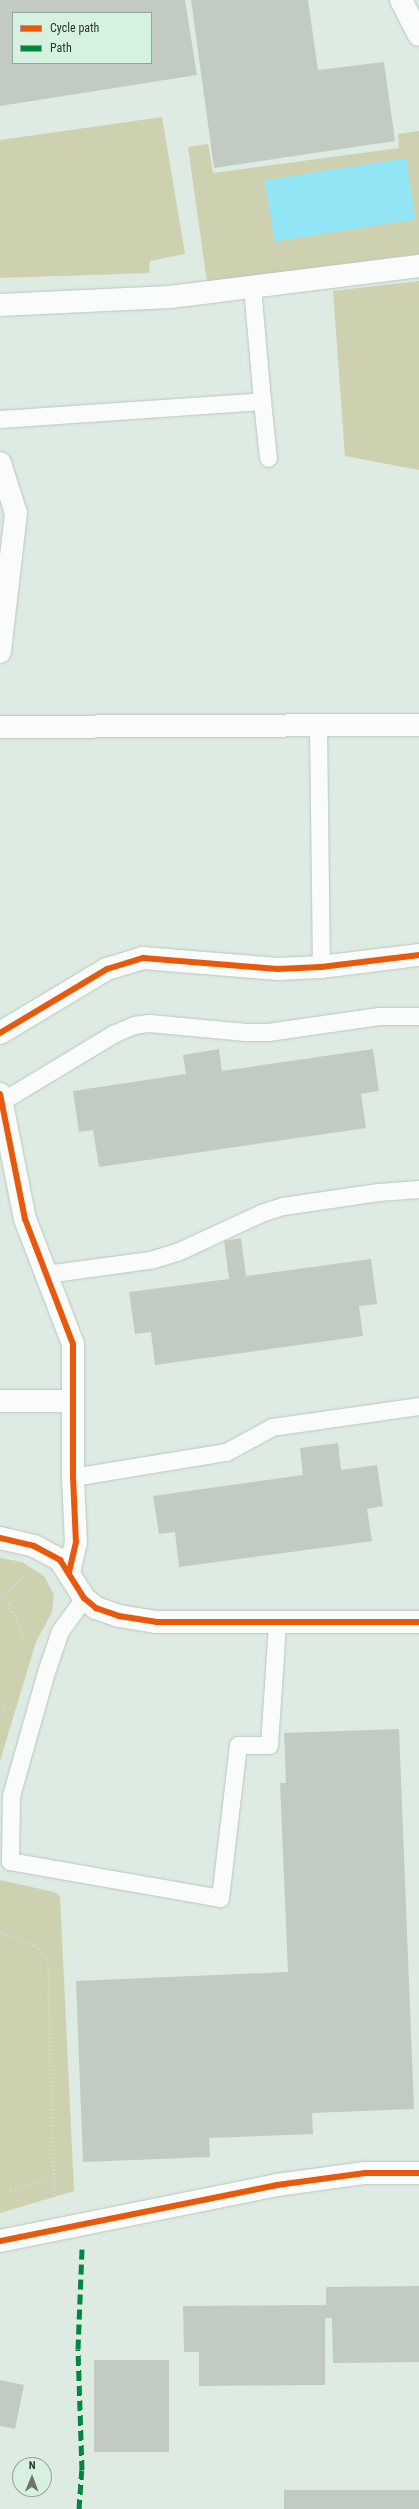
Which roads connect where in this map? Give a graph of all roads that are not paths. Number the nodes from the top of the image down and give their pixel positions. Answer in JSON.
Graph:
{"nodes":[{"id":1,"x":401,"y":0,"type":"edge"},
{"id":2,"x":419,"y":35,"type":"edge"},
{"id":3,"x":419,"y":266,"type":"edge"},
{"id":4,"x":252,"y":287,"type":"junction"},
{"id":5,"x":0,"y":306,"type":"edge"},
{"id":6,"x":262,"y":401,"type":"junction"},
{"id":7,"x":0,"y":419,"type":"edge"},
{"id":8,"x":268,"y":458,"type":"dead end"},
{"id":9,"x":0,"y":464,"type":"edge"},
{"id":10,"x":0,"y":652,"type":"edge"},
{"id":11,"x":318,"y":725,"type":"junction"},
{"id":12,"x":419,"y":725,"type":"edge"},
{"id":13,"x":0,"y":727,"type":"edge"},
{"id":14,"x":419,"y":955,"type":"edge"},
{"id":15,"x":321,"y":967,"type":"junction"},
{"id":16,"x":419,"y":1016,"type":"edge"},
{"id":17,"x":0,"y":1033,"type":"edge"},
{"id":18,"x":1,"y":1098,"type":"edge"},
{"id":19,"x":419,"y":1189,"type":"edge"},
{"id":20,"x":46,"y":1274,"type":"junction"},
{"id":21,"x":0,"y":1401,"type":"edge"},
{"id":22,"x":73,"y":1402,"type":"junction"},
{"id":23,"x":419,"y":1406,"type":"edge"},
{"id":24,"x":73,"y":1476,"type":"junction"},
{"id":25,"x":0,"y":1538,"type":"edge"},
{"id":26,"x":69,"y":1573,"type":"junction"},
{"id":27,"x":84,"y":1598,"type":"junction"},
{"id":28,"x":419,"y":1622,"type":"edge"},
{"id":29,"x":277,"y":1624,"type":"junction"},
{"id":30,"x":419,"y":2173,"type":"edge"},
{"id":31,"x":0,"y":2241,"type":"edge"}],
"edges":[{"from":1,"to":2,"type":"street"},
{"from":3,"to":4,"type":"street"},
{"from":4,"to":5,"type":"street"},
{"from":4,"to":6,"type":"lane"},
{"from":6,"to":7,"type":"lane"},
{"from":6,"to":8,"type":"lane"},
{"from":9,"to":10,"type":"street"},
{"from":11,"to":12,"type":"street"},
{"from":11,"to":13,"type":"street"},
{"from":11,"to":15,"type":"lane"},
{"from":14,"to":15,"type":"street"},
{"from":15,"to":17,"type":"street"},
{"from":16,"to":18,"type":"lane"},
{"from":18,"to":20,"type":"street"},
{"from":19,"to":20,"type":"lane"},
{"from":20,"to":22,"type":"street"},
{"from":21,"to":22,"type":"street"},
{"from":22,"to":24,"type":"street"},
{"from":23,"to":24,"type":"lane"},
{"from":24,"to":26,"type":"street"},
{"from":25,"to":26,"type":"street"},
{"from":26,"to":27,"type":"street"},
{"from":27,"to":29,"type":"street"},
{"from":27,"to":29,"type":"lane"},
{"from":28,"to":29,"type":"street"},
{"from":30,"to":31,"type":"street"}]}
